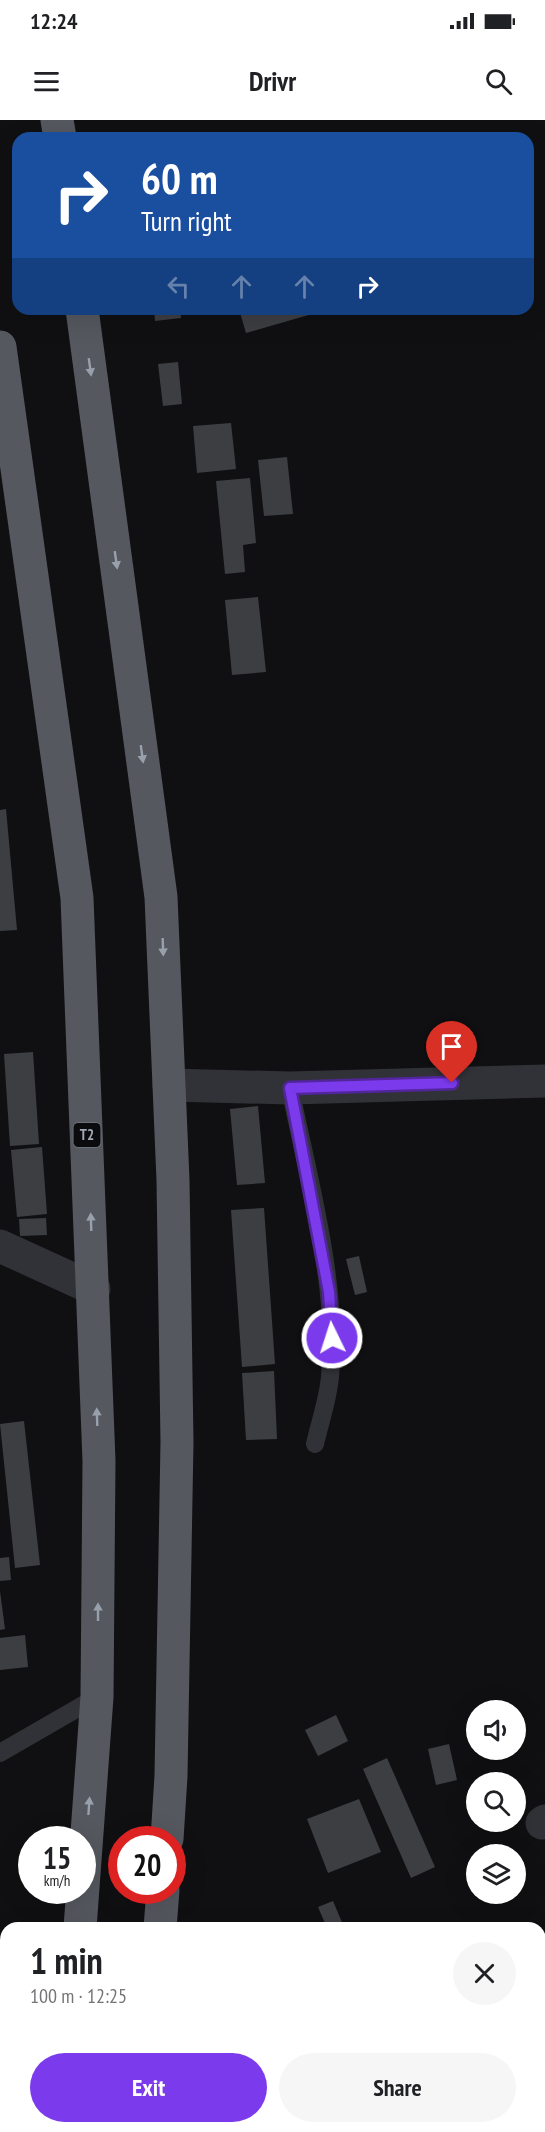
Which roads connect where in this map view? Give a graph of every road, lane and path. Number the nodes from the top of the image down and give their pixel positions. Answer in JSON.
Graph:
{"nodes":[{"id":1,"x":83,"y":315,"type":"edge"},
{"id":2,"x":0,"y":347,"type":"edge"},
{"id":3,"x":545,"y":1081,"type":"edge"},
{"id":4,"x":169,"y":1085,"type":"junction"},
{"id":5,"x":290,"y":1088,"type":"junction"},
{"id":6,"x":0,"y":1246,"type":"edge"},
{"id":7,"x":94,"y":1289,"type":"junction"},
{"id":8,"x":315,"y":1444,"type":"dead end"},
{"id":9,"x":98,"y":1697,"type":"junction"},
{"id":10,"x":0,"y":1753,"type":"edge"},
{"id":11,"x":167,"y":1826,"type":"edge"},
{"id":12,"x":162,"y":1904,"type":"edge"},
{"id":13,"x":80,"y":1922,"type":"edge"},
{"id":14,"x":160,"y":1922,"type":"edge"}],
"edges":[{"from":1,"to":4,"type":"highway","one_way":true},
{"from":7,"to":2,"type":"highway","number":"T2","one_way":true},
{"from":3,"to":5,"type":"street"},
{"from":4,"to":5,"type":"street"},
{"from":4,"to":11,"type":"highway"},
{"from":5,"to":8,"type":"lane"},
{"from":6,"to":7,"type":"street"},
{"from":9,"to":7,"type":"highway","number":"T2","one_way":true},
{"from":9,"to":10,"type":"lane"},
{"from":13,"to":9,"type":"highway","number":"T2","one_way":true},
{"from":12,"to":14,"type":"highway"}]}
